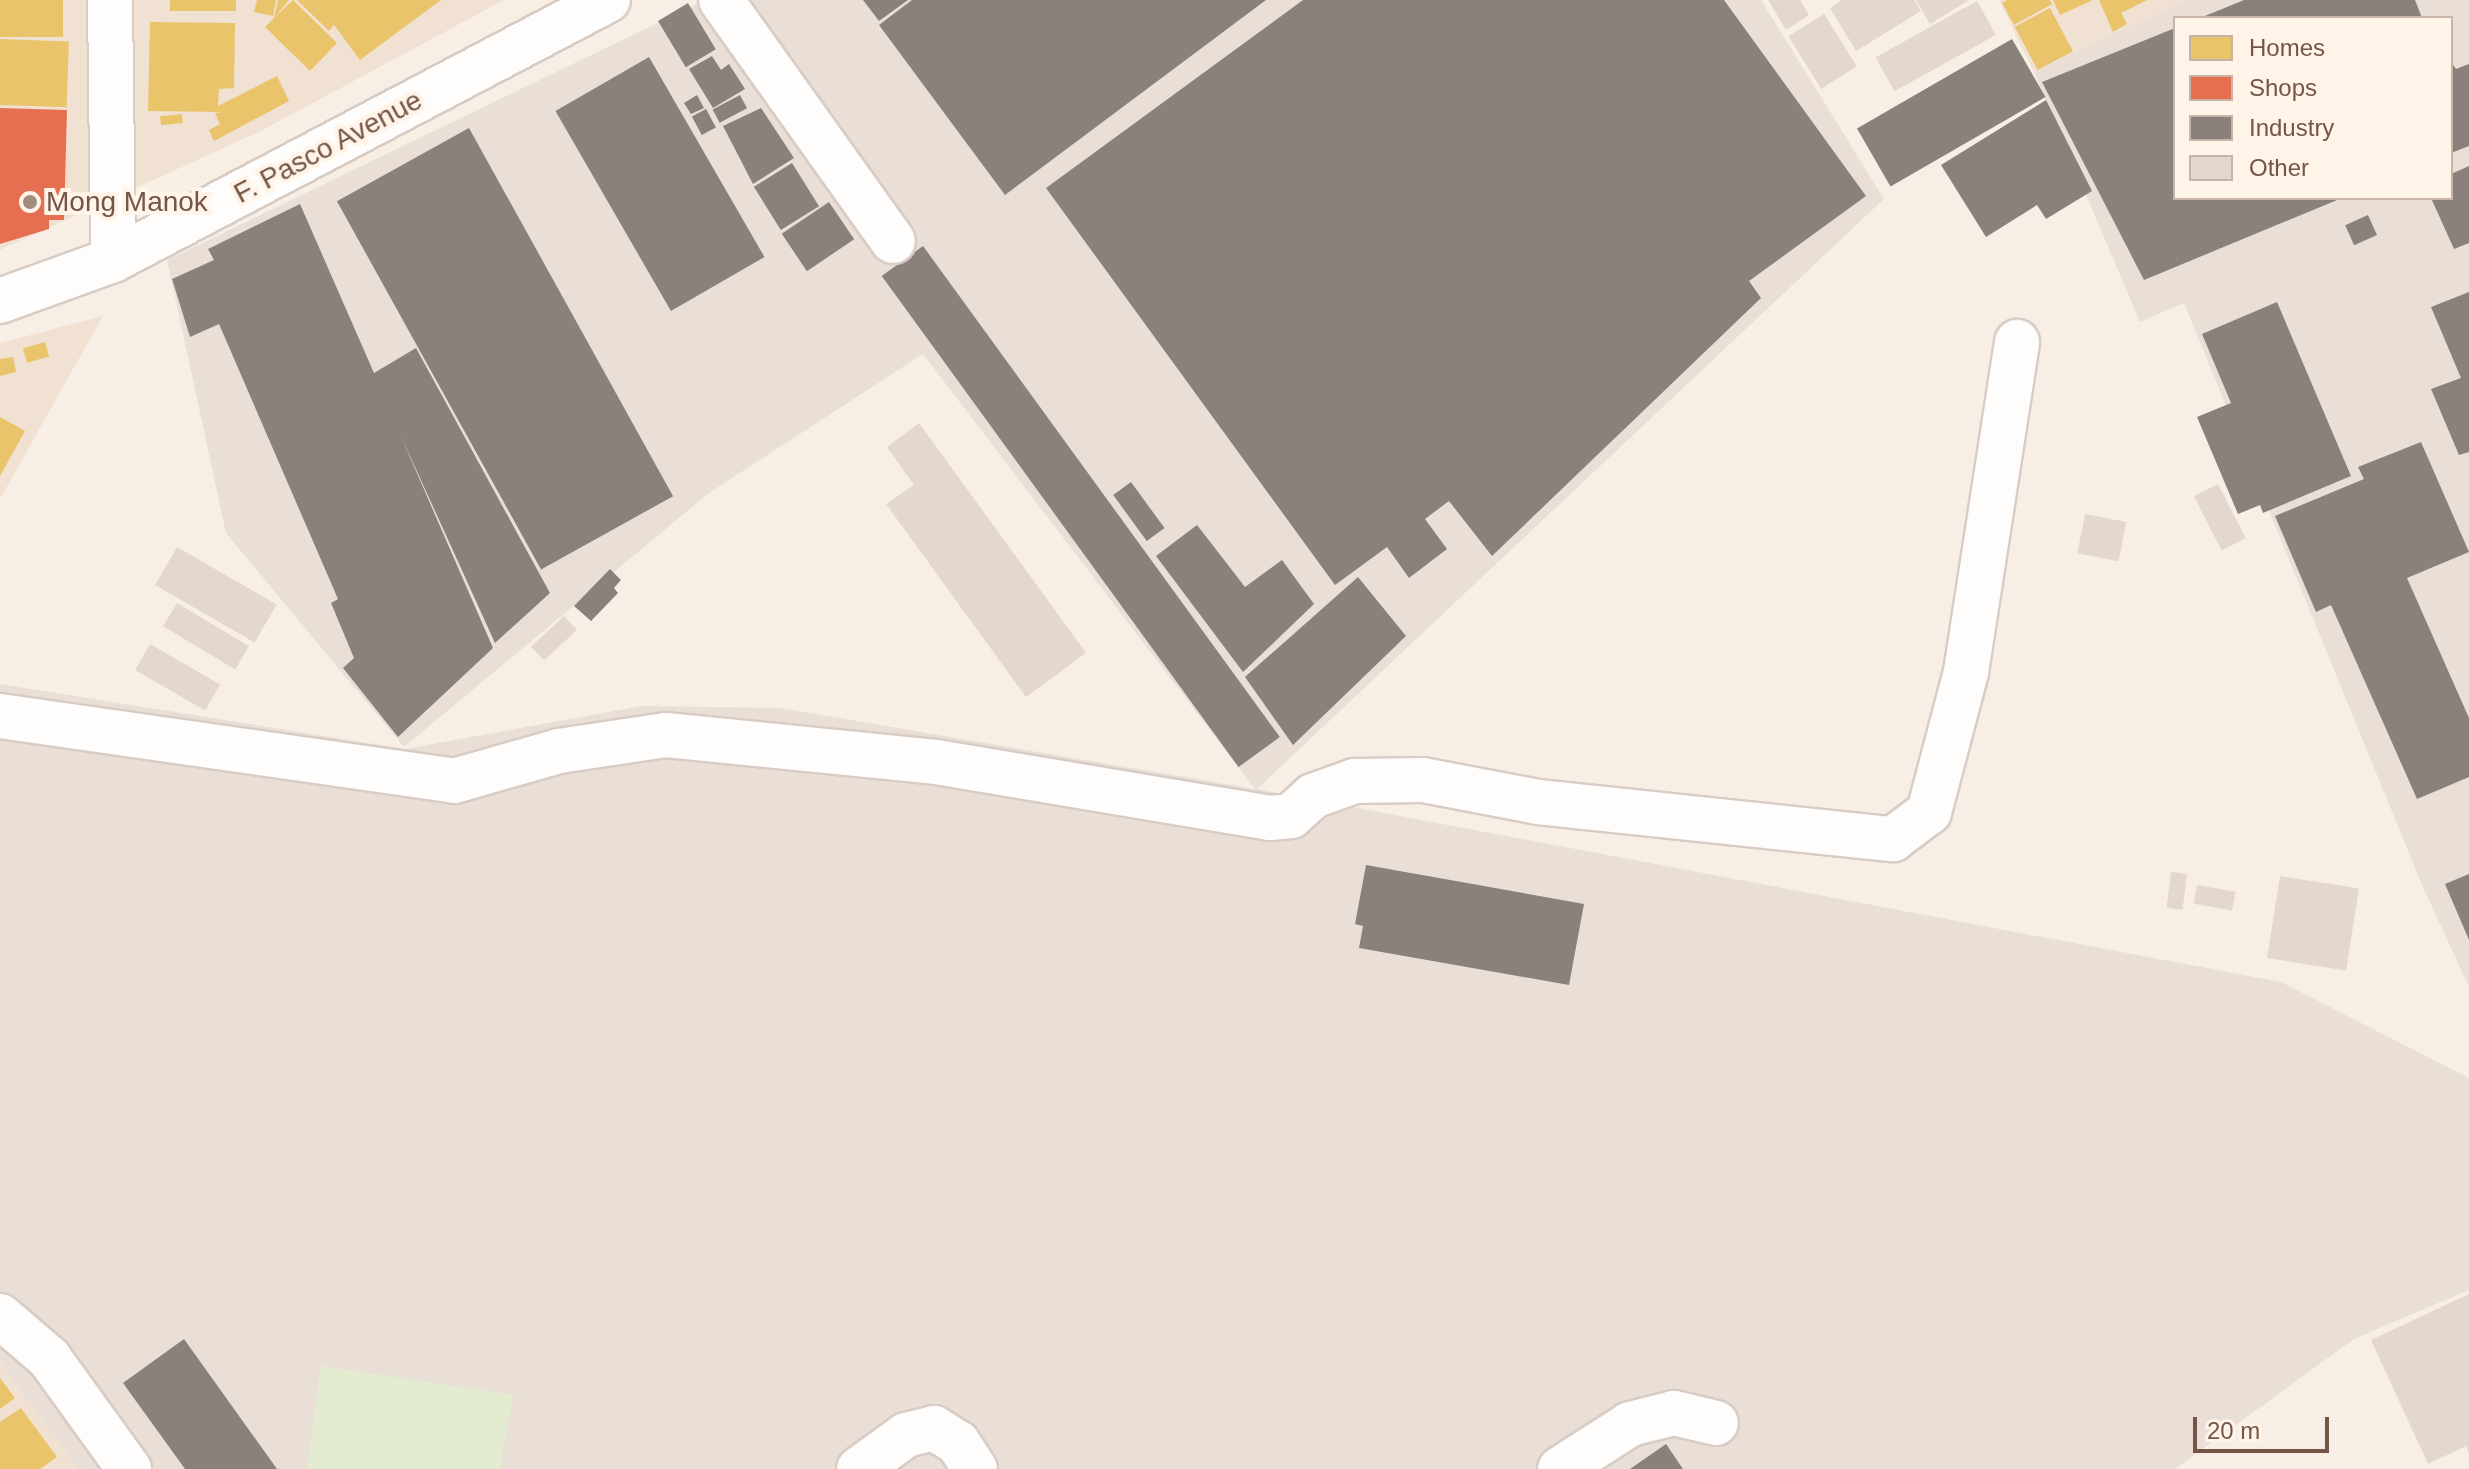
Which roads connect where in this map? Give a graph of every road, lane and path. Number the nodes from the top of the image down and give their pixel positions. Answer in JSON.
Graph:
{"nodes":[{"id":1,"x":110,"y":0,"type":"edge"},
{"id":2,"x":608,"y":0,"type":"edge"},
{"id":3,"x":721,"y":0,"type":"edge"},
{"id":4,"x":893,"y":241,"type":"dead end"},
{"id":5,"x":113,"y":260,"type":"junction"},
{"id":6,"x":0,"y":301,"type":"edge"},
{"id":7,"x":2017,"y":342,"type":"dead end"},
{"id":8,"x":0,"y":716,"type":"edge"},
{"id":9,"x":0,"y":1316,"type":"edge"},
{"id":10,"x":1716,"y":1423,"type":"dead end"},
{"id":11,"x":129,"y":1469,"type":"edge"},
{"id":12,"x":859,"y":1469,"type":"edge"},
{"id":13,"x":975,"y":1469,"type":"edge"},
{"id":14,"x":1560,"y":1469,"type":"edge"}],
"edges":[{"from":1,"to":5,"type":"street"},
{"from":2,"to":5,"type":"street","name":"F. Pasco Avenue"},
{"from":3,"to":4,"type":"street"},
{"from":5,"to":6,"type":"street","name":"F. Pasco Avenue"},
{"from":7,"to":8,"type":"street"},
{"from":9,"to":11,"type":"street"},
{"from":10,"to":14,"type":"street"},
{"from":12,"to":13,"type":"street"}]}
